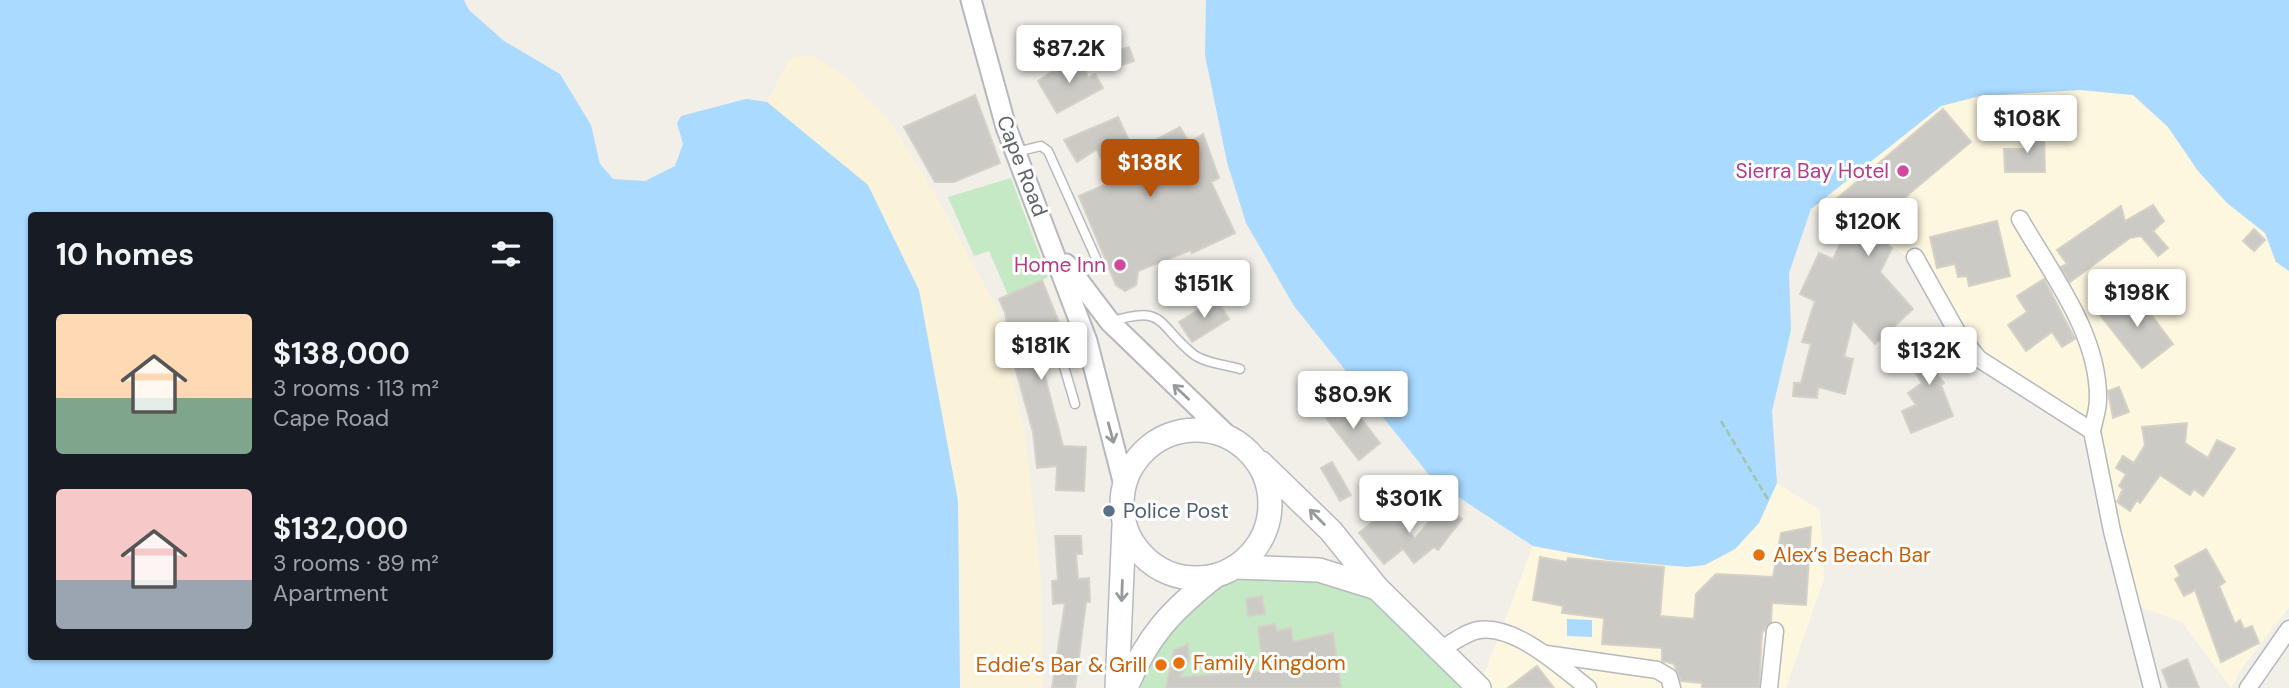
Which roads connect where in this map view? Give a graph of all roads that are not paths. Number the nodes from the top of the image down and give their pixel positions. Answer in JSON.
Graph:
{"nodes":[{"id":1,"x":971,"y":0,"type":"edge"},
{"id":2,"x":1016,"y":152,"type":"junction"},
{"id":3,"x":2020,"y":219,"type":"dead end"},
{"id":4,"x":1055,"y":251,"type":"junction"},
{"id":5,"x":1915,"y":257,"type":"dead end"},
{"id":6,"x":1075,"y":276,"type":"junction"},
{"id":7,"x":1110,"y":322,"type":"junction"},
{"id":8,"x":1085,"y":336,"type":"junction"},
{"id":9,"x":1240,"y":369,"type":"dead end"},
{"id":10,"x":1075,"y":404,"type":"dead end"},
{"id":11,"x":2092,"y":431,"type":"junction"},
{"id":12,"x":1231,"y":439,"type":"junction"},
{"id":13,"x":1253,"y":456,"type":"junction"},
{"id":14,"x":1124,"y":485,"type":"junction"},
{"id":15,"x":1124,"y":523,"type":"junction"},
{"id":16,"x":1225,"y":572,"type":"junction"},
{"id":17,"x":1377,"y":588,"type":"junction"},
{"id":18,"x":2289,"y":629,"type":"edge"},
{"id":19,"x":1775,"y":631,"type":"dead end"},
{"id":20,"x":1440,"y":650,"type":"junction"},
{"id":21,"x":1544,"y":653,"type":"junction"},
{"id":22,"x":1117,"y":688,"type":"edge"},
{"id":23,"x":1126,"y":688,"type":"edge"},
{"id":24,"x":1479,"y":688,"type":"edge"},
{"id":25,"x":1588,"y":688,"type":"edge"},
{"id":26,"x":1672,"y":688,"type":"edge"},
{"id":27,"x":1769,"y":688,"type":"edge"},
{"id":28,"x":2152,"y":688,"type":"edge"},
{"id":29,"x":2248,"y":688,"type":"edge"}],
"edges":[{"from":1,"to":2,"type":"street","name":"Cape Road"},
{"from":2,"to":4,"type":"street","name":"Cape Road"},
{"from":2,"to":6,"type":"lane"},
{"from":3,"to":11,"type":"street"},
{"from":4,"to":6,"type":"street","name":"Cape Road"},
{"from":4,"to":8,"type":"street","name":"Cape Road"},
{"from":5,"to":11,"type":"street"},
{"from":6,"to":7,"type":"street","name":"Cape Road"},
{"from":7,"to":8,"type":"street"},
{"from":7,"to":9,"type":"lane"},
{"from":12,"to":7,"type":"street","name":"Cape Road","one_way":true},
{"from":8,"to":10,"type":"lane"},
{"from":8,"to":14,"type":"street","name":"Cape Road","one_way":true},
{"from":11,"to":28,"type":"street"},
{"from":12,"to":13,"type":"main road"},
{"from":12,"to":14,"type":"main road"},
{"from":13,"to":16,"type":"main road"},
{"from":17,"to":13,"type":"main road","one_way":true},
{"from":14,"to":15,"type":"main road"},
{"from":15,"to":16,"type":"main road"},
{"from":15,"to":22,"type":"main road","one_way":true},
{"from":16,"to":17,"type":"main road"},
{"from":16,"to":23,"type":"main road"},
{"from":17,"to":20,"type":"main road"},
{"from":18,"to":29,"type":"street"},
{"from":19,"to":27,"type":"street"},
{"from":20,"to":21,"type":"street"},
{"from":20,"to":24,"type":"main road"},
{"from":21,"to":25,"type":"street"},
{"from":21,"to":26,"type":"street"}]}
